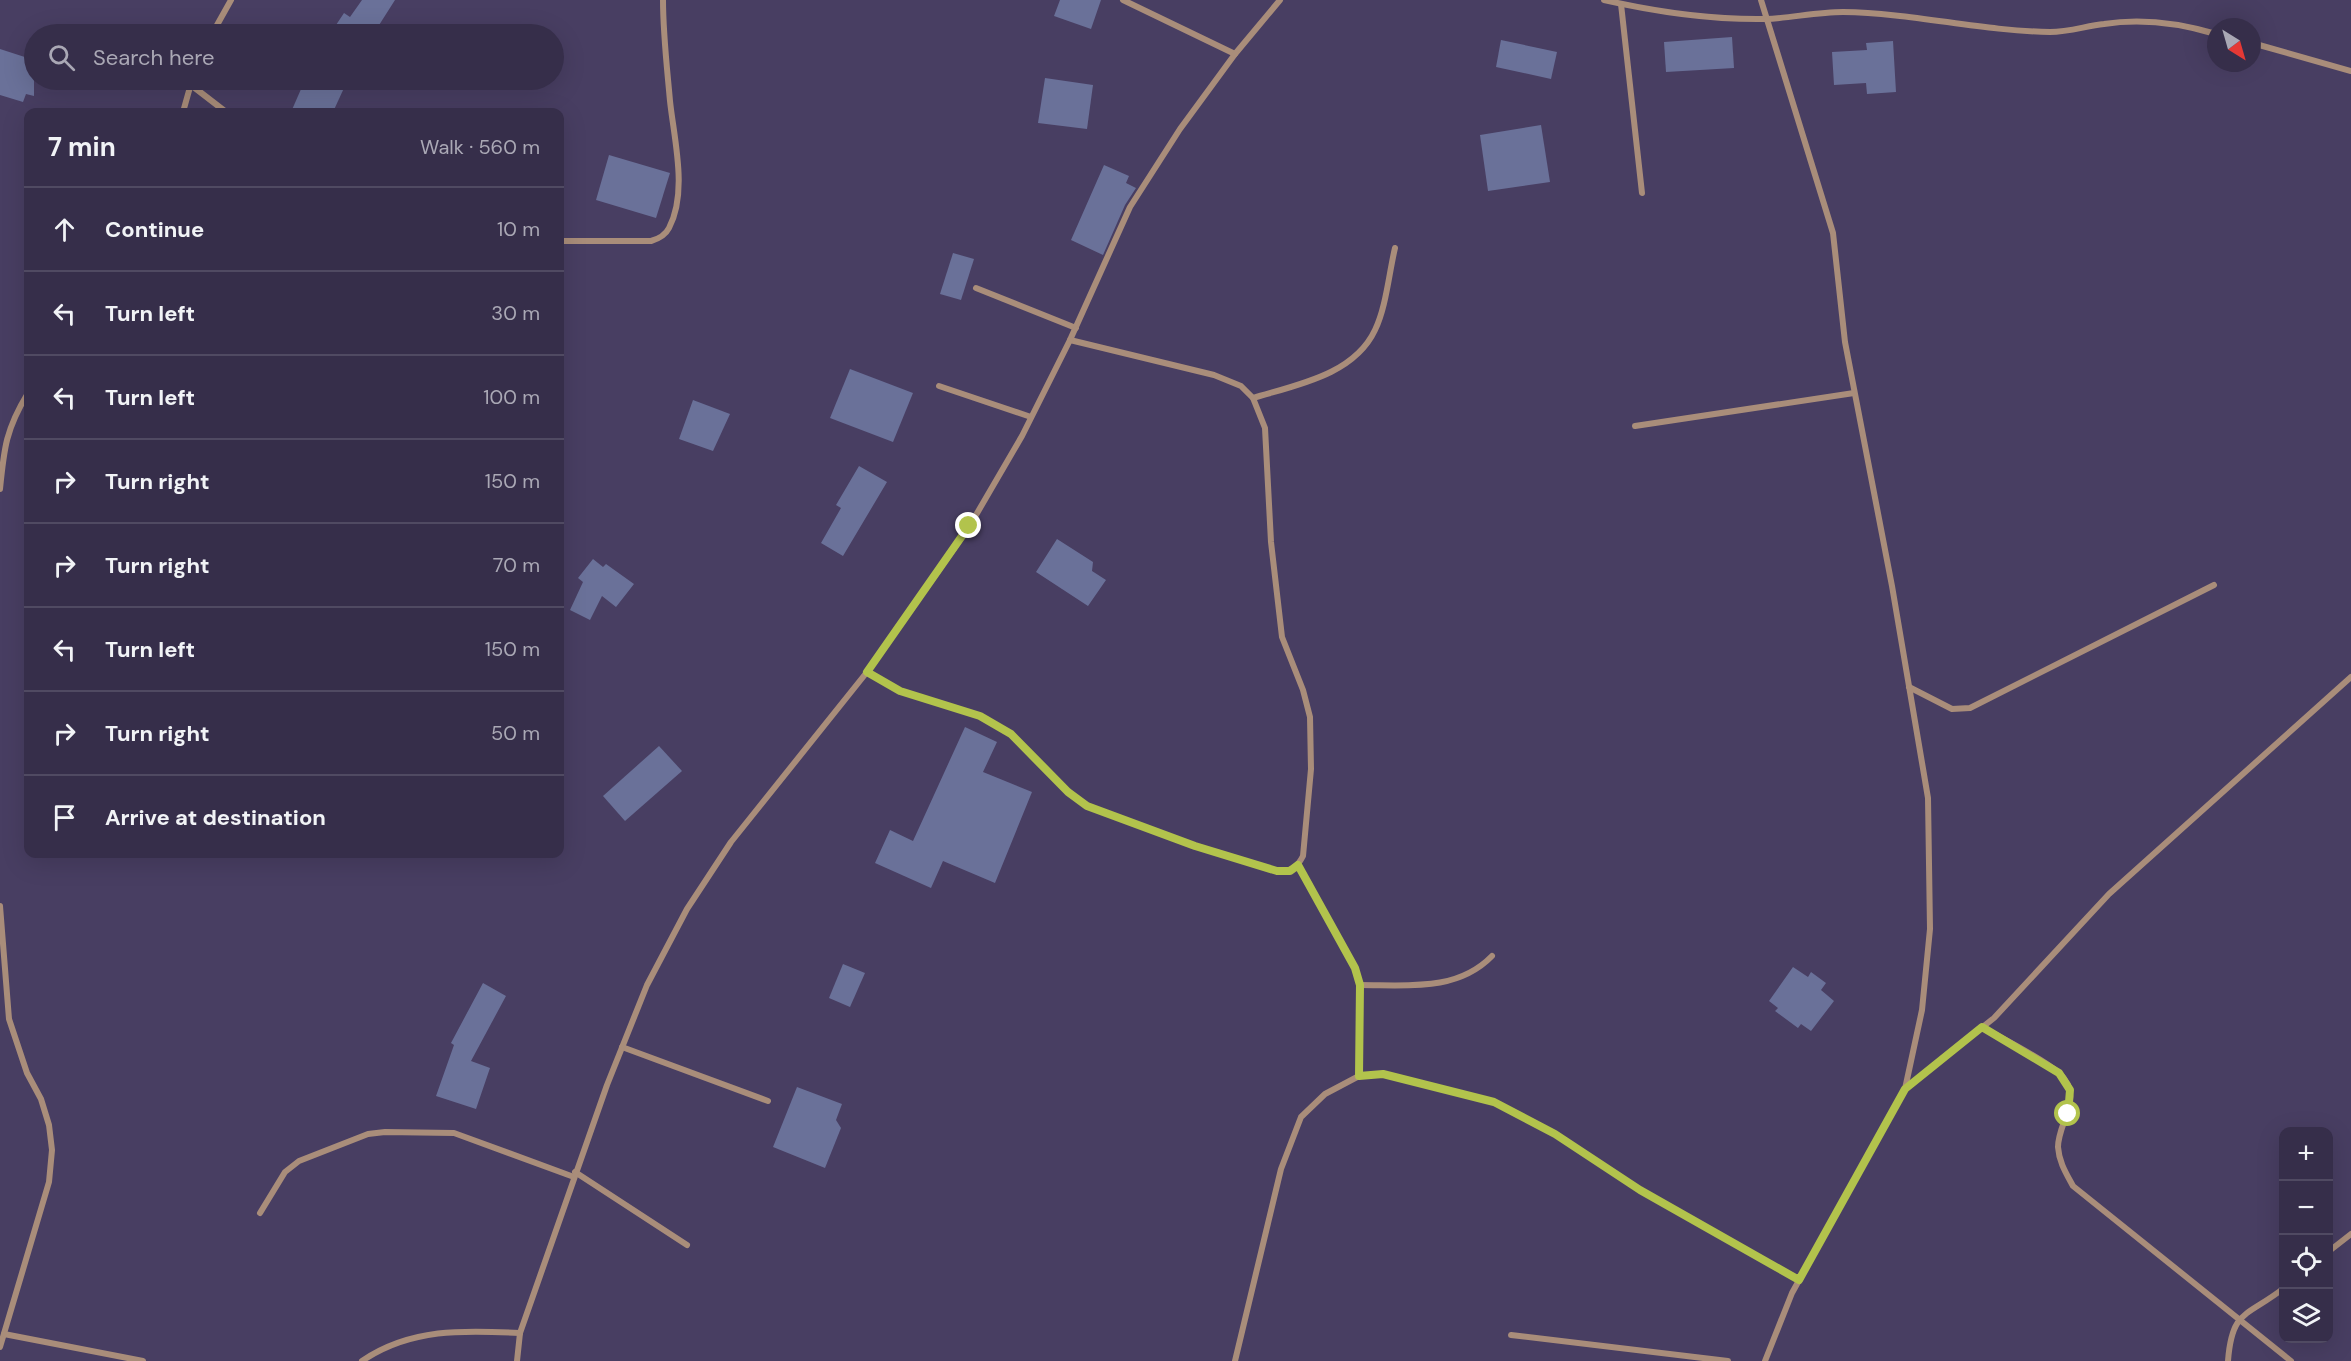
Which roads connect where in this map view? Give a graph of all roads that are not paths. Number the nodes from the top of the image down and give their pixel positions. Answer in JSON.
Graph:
{"nodes":[{"id":1,"x":231,"y":0,"type":"edge"},
{"id":2,"x":663,"y":0,"type":"edge"},
{"id":3,"x":1123,"y":0,"type":"edge"},
{"id":4,"x":1280,"y":0,"type":"edge"},
{"id":5,"x":1604,"y":0,"type":"edge"},
{"id":6,"x":1761,"y":0,"type":"edge"},
{"id":7,"x":1621,"y":4,"type":"junction"},
{"id":8,"x":1766,"y":19,"type":"junction"},
{"id":9,"x":218,"y":24,"type":"edge"},
{"id":10,"x":2207,"y":31,"type":"edge"},
{"id":11,"x":2261,"y":46,"type":"edge"},
{"id":12,"x":1235,"y":54,"type":"junction"},
{"id":13,"x":2351,"y":71,"type":"edge"},
{"id":14,"x":189,"y":90,"type":"edge"},
{"id":15,"x":200,"y":90,"type":"edge"},
{"id":16,"x":184,"y":108,"type":"edge"},
{"id":17,"x":221,"y":108,"type":"edge"},
{"id":18,"x":1642,"y":193,"type":"dead end"},
{"id":19,"x":564,"y":241,"type":"edge"},
{"id":20,"x":1395,"y":248,"type":"dead end"},
{"id":21,"x":976,"y":288,"type":"dead end"},
{"id":22,"x":1076,"y":328,"type":"junction"},
{"id":23,"x":1070,"y":340,"type":"junction"},
{"id":24,"x":939,"y":386,"type":"dead end"},
{"id":25,"x":1854,"y":393,"type":"junction"},
{"id":26,"x":1253,"y":398,"type":"junction"},
{"id":27,"x":24,"y":400,"type":"edge"},
{"id":28,"x":1031,"y":417,"type":"junction"},
{"id":29,"x":1635,"y":426,"type":"dead end"},
{"id":30,"x":0,"y":489,"type":"edge"},
{"id":31,"x":2214,"y":585,"type":"dead end"},
{"id":32,"x":867,"y":672,"type":"junction"},
{"id":33,"x":2351,"y":677,"type":"edge"},
{"id":34,"x":1909,"y":687,"type":"junction"},
{"id":35,"x":1298,"y":865,"type":"junction"},
{"id":36,"x":0,"y":906,"type":"edge"},
{"id":37,"x":1492,"y":956,"type":"dead end"},
{"id":38,"x":1360,"y":985,"type":"junction"},
{"id":39,"x":1982,"y":1027,"type":"junction"},
{"id":40,"x":622,"y":1047,"type":"junction"},
{"id":41,"x":1359,"y":1076,"type":"junction"},
{"id":42,"x":1905,"y":1089,"type":"junction"},
{"id":43,"x":768,"y":1101,"type":"dead end"},
{"id":44,"x":574,"y":1175,"type":"junction"},
{"id":45,"x":260,"y":1213,"type":"dead end"},
{"id":46,"x":2351,"y":1234,"type":"edge"},
{"id":47,"x":687,"y":1245,"type":"dead end"},
{"id":48,"x":2333,"y":1248,"type":"edge"},
{"id":49,"x":1799,"y":1280,"type":"junction"},
{"id":50,"x":2282,"y":1289,"type":"edge"},
{"id":51,"x":2238,"y":1318,"type":"junction"},
{"id":52,"x":520,"y":1333,"type":"junction"},
{"id":53,"x":3,"y":1334,"type":"junction"},
{"id":54,"x":1512,"y":1335,"type":"dead end"},
{"id":55,"x":0,"y":1347,"type":"edge"},
{"id":56,"x":143,"y":1361,"type":"edge"},
{"id":57,"x":362,"y":1361,"type":"edge"},
{"id":58,"x":517,"y":1361,"type":"edge"},
{"id":59,"x":1235,"y":1361,"type":"edge"},
{"id":60,"x":1728,"y":1361,"type":"edge"},
{"id":61,"x":1765,"y":1361,"type":"edge"},
{"id":62,"x":2228,"y":1361,"type":"edge"},
{"id":63,"x":2291,"y":1361,"type":"edge"}],
"edges":[{"from":1,"to":9,"type":"street"},
{"from":2,"to":19,"type":"street"},
{"from":3,"to":12,"type":"street"},
{"from":4,"to":12,"type":"street"},
{"from":5,"to":7,"type":"street"},
{"from":6,"to":8,"type":"street"},
{"from":7,"to":8,"type":"street"},
{"from":7,"to":18,"type":"street"},
{"from":8,"to":10,"type":"street"},
{"from":8,"to":25,"type":"street"},
{"from":11,"to":13,"type":"street"},
{"from":12,"to":22,"type":"street"},
{"from":14,"to":16,"type":"street"},
{"from":15,"to":17,"type":"street"},
{"from":20,"to":26,"type":"street"},
{"from":21,"to":22,"type":"street"},
{"from":22,"to":23,"type":"street"},
{"from":23,"to":26,"type":"street"},
{"from":23,"to":28,"type":"street"},
{"from":24,"to":28,"type":"street"},
{"from":25,"to":29,"type":"street"},
{"from":25,"to":34,"type":"street"},
{"from":26,"to":35,"type":"street"},
{"from":27,"to":30,"type":"street"},
{"from":28,"to":32,"type":"street"},
{"from":31,"to":34,"type":"street"},
{"from":32,"to":35,"type":"street"},
{"from":32,"to":40,"type":"street"},
{"from":33,"to":39,"type":"street"},
{"from":34,"to":42,"type":"street"},
{"from":35,"to":38,"type":"street"},
{"from":36,"to":53,"type":"street"},
{"from":37,"to":38,"type":"street"},
{"from":38,"to":41,"type":"street"},
{"from":39,"to":42,"type":"street"},
{"from":39,"to":51,"type":"street"},
{"from":40,"to":43,"type":"street"},
{"from":40,"to":44,"type":"street"},
{"from":41,"to":49,"type":"street"},
{"from":41,"to":59,"type":"street"},
{"from":42,"to":49,"type":"street"},
{"from":44,"to":45,"type":"street"},
{"from":44,"to":47,"type":"street"},
{"from":44,"to":52,"type":"street"},
{"from":46,"to":48,"type":"street"},
{"from":49,"to":61,"type":"street"},
{"from":50,"to":51,"type":"street"},
{"from":51,"to":62,"type":"street"},
{"from":51,"to":63,"type":"street"},
{"from":52,"to":57,"type":"street"},
{"from":52,"to":58,"type":"street"},
{"from":53,"to":55,"type":"street"},
{"from":53,"to":56,"type":"street"},
{"from":54,"to":60,"type":"street"}]}
